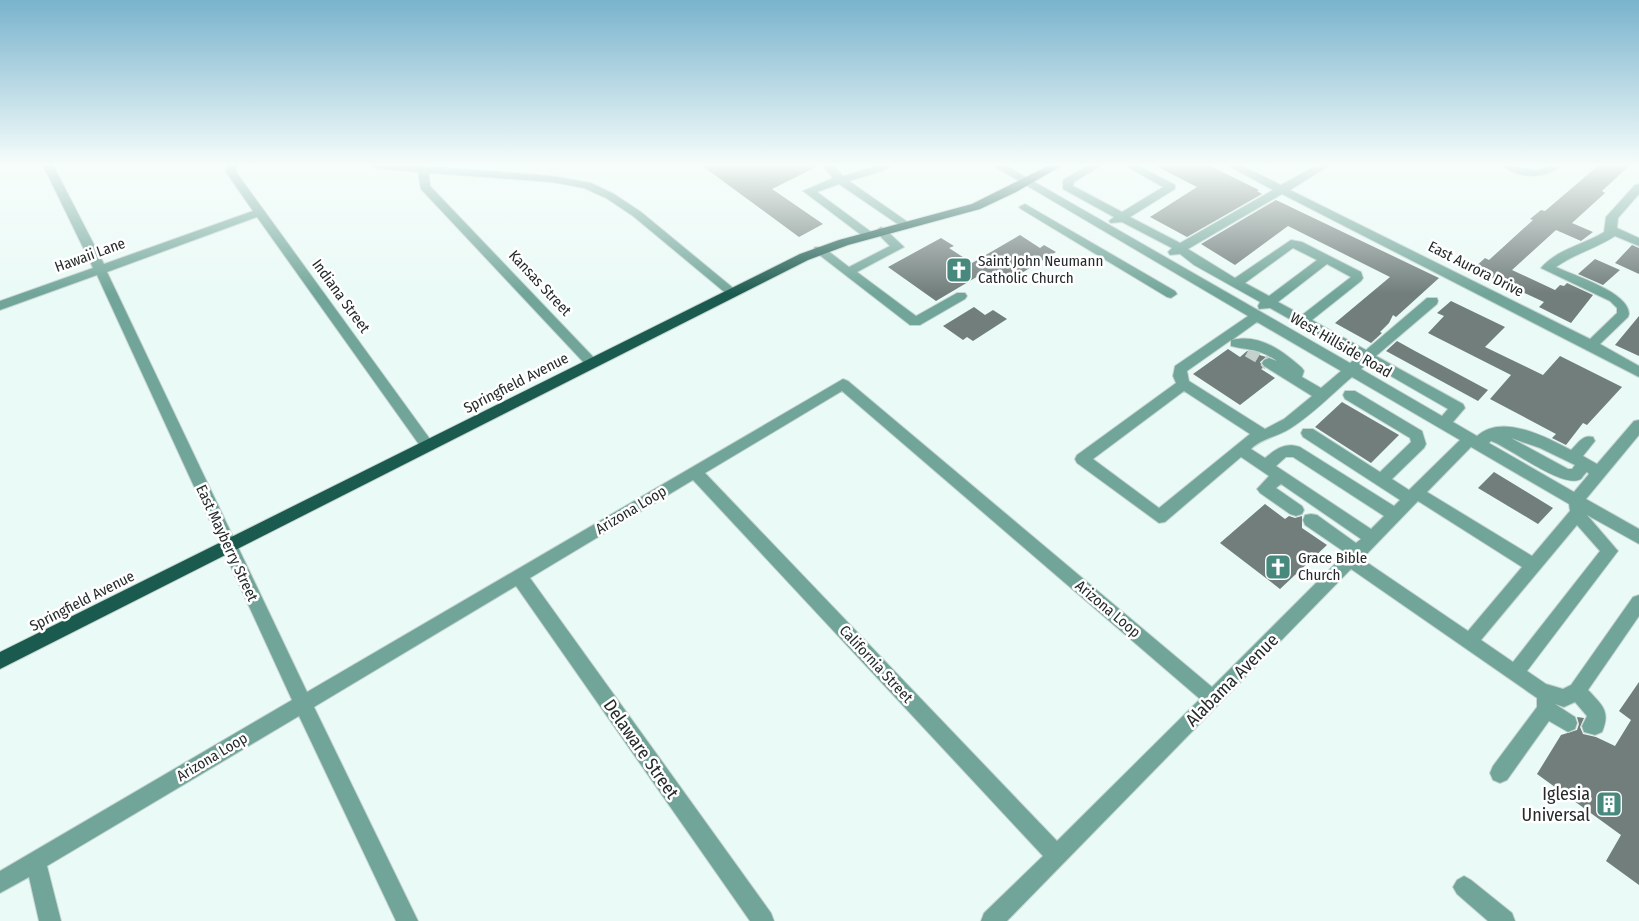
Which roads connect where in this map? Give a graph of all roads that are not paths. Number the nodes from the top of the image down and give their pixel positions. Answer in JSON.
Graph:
{"nodes":[{"id":1,"x":69,"y":208,"type":"edge"},
{"id":2,"x":257,"y":208,"type":"edge"},
{"id":3,"x":445,"y":208,"type":"edge"},
{"id":4,"x":628,"y":208,"type":"edge"},
{"id":5,"x":837,"y":208,"type":"edge"},
{"id":6,"x":882,"y":208,"type":"edge"},
{"id":7,"x":969,"y":208,"type":"edge"},
{"id":8,"x":1027,"y":208,"type":"edge"},
{"id":9,"x":1071,"y":208,"type":"edge"},
{"id":10,"x":1105,"y":208,"type":"edge"},
{"id":11,"x":1137,"y":208,"type":"edge"},
{"id":12,"x":1249,"y":208,"type":"edge"},
{"id":13,"x":1319,"y":208,"type":"edge"},
{"id":14,"x":1621,"y":208,"type":"edge"},
{"id":15,"x":260,"y":212,"type":"junction"},
{"id":16,"x":1122,"y":217,"type":"junction"},
{"id":17,"x":1088,"y":218,"type":"junction"},
{"id":18,"x":906,"y":225,"type":"junction"},
{"id":19,"x":1104,"y":227,"type":"junction"},
{"id":20,"x":1611,"y":230,"type":"junction"},
{"id":21,"x":1065,"y":231,"type":"junction"},
{"id":22,"x":874,"y":232,"type":"junction"},
{"id":23,"x":1639,"y":242,"type":"edge"},
{"id":24,"x":1180,"y":248,"type":"junction"},
{"id":25,"x":819,"y":250,"type":"junction"},
{"id":26,"x":1145,"y":251,"type":"junction"},
{"id":27,"x":1326,"y":259,"type":"junction"},
{"id":28,"x":1161,"y":260,"type":"junction"},
{"id":29,"x":1122,"y":265,"type":"junction"},
{"id":30,"x":100,"y":269,"type":"junction"},
{"id":31,"x":848,"y":272,"type":"junction"},
{"id":32,"x":1236,"y":284,"type":"junction"},
{"id":33,"x":732,"y":292,"type":"junction"},
{"id":34,"x":1171,"y":294,"type":"dead end"},
{"id":35,"x":961,"y":296,"type":"dead end"},
{"id":36,"x":1432,"y":300,"type":"dead end"},
{"id":37,"x":1269,"y":302,"type":"junction"},
{"id":38,"x":0,"y":306,"type":"edge"},
{"id":39,"x":1255,"y":314,"type":"junction"},
{"id":40,"x":1302,"y":321,"type":"junction"},
{"id":41,"x":1231,"y":340,"type":"junction"},
{"id":42,"x":1591,"y":345,"type":"junction"},
{"id":43,"x":1248,"y":351,"type":"tunnel mouth"},
{"id":44,"x":1364,"y":357,"type":"junction"},
{"id":45,"x":592,"y":363,"type":"junction"},
{"id":46,"x":1269,"y":363,"type":"tunnel mouth"},
{"id":47,"x":1352,"y":370,"type":"junction"},
{"id":48,"x":1639,"y":372,"type":"edge"},
{"id":49,"x":1295,"y":379,"type":"junction"},
{"id":50,"x":1184,"y":384,"type":"junction"},
{"id":51,"x":1321,"y":395,"type":"junction"},
{"id":52,"x":1350,"y":395,"type":"dead end"},
{"id":53,"x":1444,"y":423,"type":"junction"},
{"id":54,"x":1639,"y":425,"type":"edge"},
{"id":55,"x":1308,"y":433,"type":"dead end"},
{"id":56,"x":1264,"y":436,"type":"junction"},
{"id":57,"x":1480,"y":439,"type":"junction"},
{"id":58,"x":1588,"y":441,"type":"dead end"},
{"id":59,"x":428,"y":446,"type":"junction"},
{"id":60,"x":1240,"y":449,"type":"junction"},
{"id":61,"x":1564,"y":460,"type":"junction"},
{"id":62,"x":1265,"y":466,"type":"junction"},
{"id":63,"x":695,"y":472,"type":"junction"},
{"id":64,"x":1599,"y":472,"type":"junction"},
{"id":65,"x":1280,"y":476,"type":"junction"},
{"id":66,"x":1382,"y":479,"type":"junction"},
{"id":67,"x":1540,"y":479,"type":"junction"},
{"id":68,"x":1414,"y":496,"type":"junction"},
{"id":69,"x":1576,"y":507,"type":"junction"},
{"id":70,"x":1296,"y":510,"type":"dead end"},
{"id":71,"x":1395,"y":515,"type":"junction"},
{"id":72,"x":1311,"y":520,"type":"dead end"},
{"id":73,"x":1639,"y":537,"type":"edge"},
{"id":74,"x":1372,"y":538,"type":"junction"},
{"id":75,"x":228,"y":546,"type":"junction"},
{"id":76,"x":1354,"y":556,"type":"junction"},
{"id":77,"x":1534,"y":566,"type":"junction"},
{"id":78,"x":519,"y":576,"type":"junction"},
{"id":79,"x":1639,"y":602,"type":"edge"},
{"id":80,"x":1469,"y":642,"type":"junction"},
{"id":81,"x":0,"y":661,"type":"edge"},
{"id":82,"x":1515,"y":673,"type":"junction"},
{"id":83,"x":1577,"y":691,"type":"junction"},
{"id":84,"x":1214,"y":699,"type":"junction"},
{"id":85,"x":1544,"y":700,"type":"junction"},
{"id":86,"x":304,"y":704,"type":"junction"},
{"id":87,"x":1568,"y":723,"type":"dead end"},
{"id":88,"x":1590,"y":726,"type":"dead end"},
{"id":89,"x":1500,"y":773,"type":"dead end"},
{"id":90,"x":1057,"y":856,"type":"junction"},
{"id":91,"x":36,"y":862,"type":"junction"},
{"id":92,"x":0,"y":883,"type":"edge"},
{"id":93,"x":1464,"y":887,"type":"dead end"},
{"id":94,"x":50,"y":921,"type":"edge"},
{"id":95,"x":406,"y":921,"type":"edge"},
{"id":96,"x":763,"y":921,"type":"edge"},
{"id":97,"x":992,"y":921,"type":"edge"},
{"id":98,"x":1504,"y":921,"type":"edge"}],
"edges":[{"from":1,"to":30,"type":"street","name":"East Mayberry Street"},
{"from":2,"to":15,"type":"street","name":"Indiana Street"},
{"from":3,"to":45,"type":"street","name":"Kansas Street"},
{"from":4,"to":33,"type":"street"},
{"from":5,"to":22,"type":"street"},
{"from":6,"to":18,"type":"street"},
{"from":7,"to":18,"type":"main road","name":"Springfield Avenue"},
{"from":8,"to":21,"type":"street"},
{"from":9,"to":17,"type":"street","name":"West Hillside Road"},
{"from":10,"to":16,"type":"street"},
{"from":11,"to":16,"type":"street"},
{"from":12,"to":24,"type":"street"},
{"from":13,"to":42,"type":"street","name":"East Aurora Drive"},
{"from":14,"to":20,"type":"street"},
{"from":15,"to":30,"type":"street","name":"Hawaii Lane"},
{"from":15,"to":59,"type":"street","name":"Indiana Street"},
{"from":16,"to":19,"type":"street"},
{"from":16,"to":24,"type":"street"},
{"from":17,"to":19,"type":"street","name":"West Hillside Road"},
{"from":17,"to":21,"type":"street"},
{"from":18,"to":22,"type":"main road","name":"Springfield Avenue"},
{"from":19,"to":26,"type":"street","name":"West Hillside Road"},
{"from":20,"to":23,"type":"street"},
{"from":20,"to":42,"type":"street"},
{"from":21,"to":29,"type":"street"},
{"from":22,"to":25,"type":"main road","name":"Springfield Avenue"},
{"from":22,"to":31,"type":"street"},
{"from":24,"to":28,"type":"street"},
{"from":24,"to":32,"type":"street"},
{"from":25,"to":31,"type":"street"},
{"from":25,"to":33,"type":"main road","name":"Springfield Avenue"},
{"from":26,"to":28,"type":"street","name":"West Hillside Road"},
{"from":26,"to":29,"type":"street"},
{"from":27,"to":32,"type":"street"},
{"from":27,"to":37,"type":"street"},
{"from":27,"to":40,"type":"street"},
{"from":28,"to":39,"type":"street","name":"West Hillside Road"},
{"from":29,"to":34,"type":"street"},
{"from":30,"to":38,"type":"street","name":"Hawaii Lane"},
{"from":30,"to":75,"type":"street","name":"East Mayberry Street"},
{"from":31,"to":35,"type":"street"},
{"from":32,"to":37,"type":"street"},
{"from":33,"to":45,"type":"main road","name":"Springfield Avenue"},
{"from":36,"to":44,"type":"street"},
{"from":37,"to":39,"type":"street"},
{"from":37,"to":40,"type":"street"},
{"from":39,"to":41,"type":"street"},
{"from":39,"to":47,"type":"street","name":"West Hillside Road"},
{"from":40,"to":44,"type":"street"},
{"from":41,"to":43,"type":"street"},
{"from":41,"to":49,"type":"street"},
{"from":41,"to":50,"type":"street"},
{"from":42,"to":48,"type":"street","name":"East Aurora Drive"},
{"from":44,"to":47,"type":"street"},
{"from":44,"to":53,"type":"street"},
{"from":45,"to":59,"type":"main road","name":"Springfield Avenue"},
{"from":46,"to":49,"type":"street"},
{"from":47,"to":51,"type":"street"},
{"from":47,"to":53,"type":"street","name":"West Hillside Road"},
{"from":49,"to":51,"type":"street"},
{"from":50,"to":56,"type":"street"},
{"from":50,"to":60,"type":"street"},
{"from":51,"to":56,"type":"street"},
{"from":52,"to":66,"type":"street"},
{"from":53,"to":57,"type":"street","name":"West Hillside Road"},
{"from":54,"to":64,"type":"street"},
{"from":55,"to":66,"type":"street"},
{"from":56,"to":60,"type":"street"},
{"from":57,"to":61,"type":"street"},
{"from":57,"to":67,"type":"street","name":"West Hillside Road"},
{"from":57,"to":68,"type":"street","name":"Alabama Avenue"},
{"from":58,"to":61,"type":"street"},
{"from":59,"to":75,"type":"main road","name":"Springfield Avenue"},
{"from":60,"to":62,"type":"street"},
{"from":61,"to":64,"type":"street"},
{"from":61,"to":67,"type":"street"},
{"from":62,"to":65,"type":"street"},
{"from":62,"to":71,"type":"street"},
{"from":63,"to":78,"type":"street","name":"Arizona Loop"},
{"from":63,"to":84,"type":"street","name":"Arizona Loop"},
{"from":63,"to":90,"type":"street","name":"California Street"},
{"from":64,"to":69,"type":"street"},
{"from":65,"to":70,"type":"street"},
{"from":65,"to":74,"type":"street"},
{"from":66,"to":68,"type":"street"},
{"from":67,"to":69,"type":"street","name":"West Hillside Road"},
{"from":68,"to":71,"type":"street","name":"Alabama Avenue"},
{"from":68,"to":77,"type":"street"},
{"from":69,"to":73,"type":"street","name":"West Hillside Road"},
{"from":69,"to":77,"type":"street"},
{"from":69,"to":82,"type":"street"},
{"from":71,"to":74,"type":"street","name":"Alabama Avenue"},
{"from":72,"to":76,"type":"street"},
{"from":74,"to":76,"type":"street","name":"Alabama Avenue"},
{"from":75,"to":81,"type":"main road","name":"Springfield Avenue"},
{"from":75,"to":86,"type":"street","name":"East Mayberry Street"},
{"from":76,"to":80,"type":"street"},
{"from":76,"to":84,"type":"street","name":"Alabama Avenue"},
{"from":77,"to":80,"type":"street"},
{"from":78,"to":86,"type":"street","name":"Arizona Loop"},
{"from":78,"to":96,"type":"street","name":"Delaware Street"},
{"from":79,"to":83,"type":"street"},
{"from":80,"to":82,"type":"street"},
{"from":82,"to":85,"type":"street"},
{"from":83,"to":85,"type":"street"},
{"from":83,"to":88,"type":"street"},
{"from":84,"to":90,"type":"street","name":"Alabama Avenue"},
{"from":85,"to":87,"type":"street"},
{"from":85,"to":89,"type":"street"},
{"from":86,"to":91,"type":"street","name":"Arizona Loop"},
{"from":86,"to":95,"type":"street","name":"East Mayberry Street"},
{"from":90,"to":97,"type":"street","name":"Alabama Avenue"},
{"from":91,"to":92,"type":"street","name":"Arizona Loop"},
{"from":91,"to":94,"type":"street"},
{"from":93,"to":98,"type":"street"}]}
